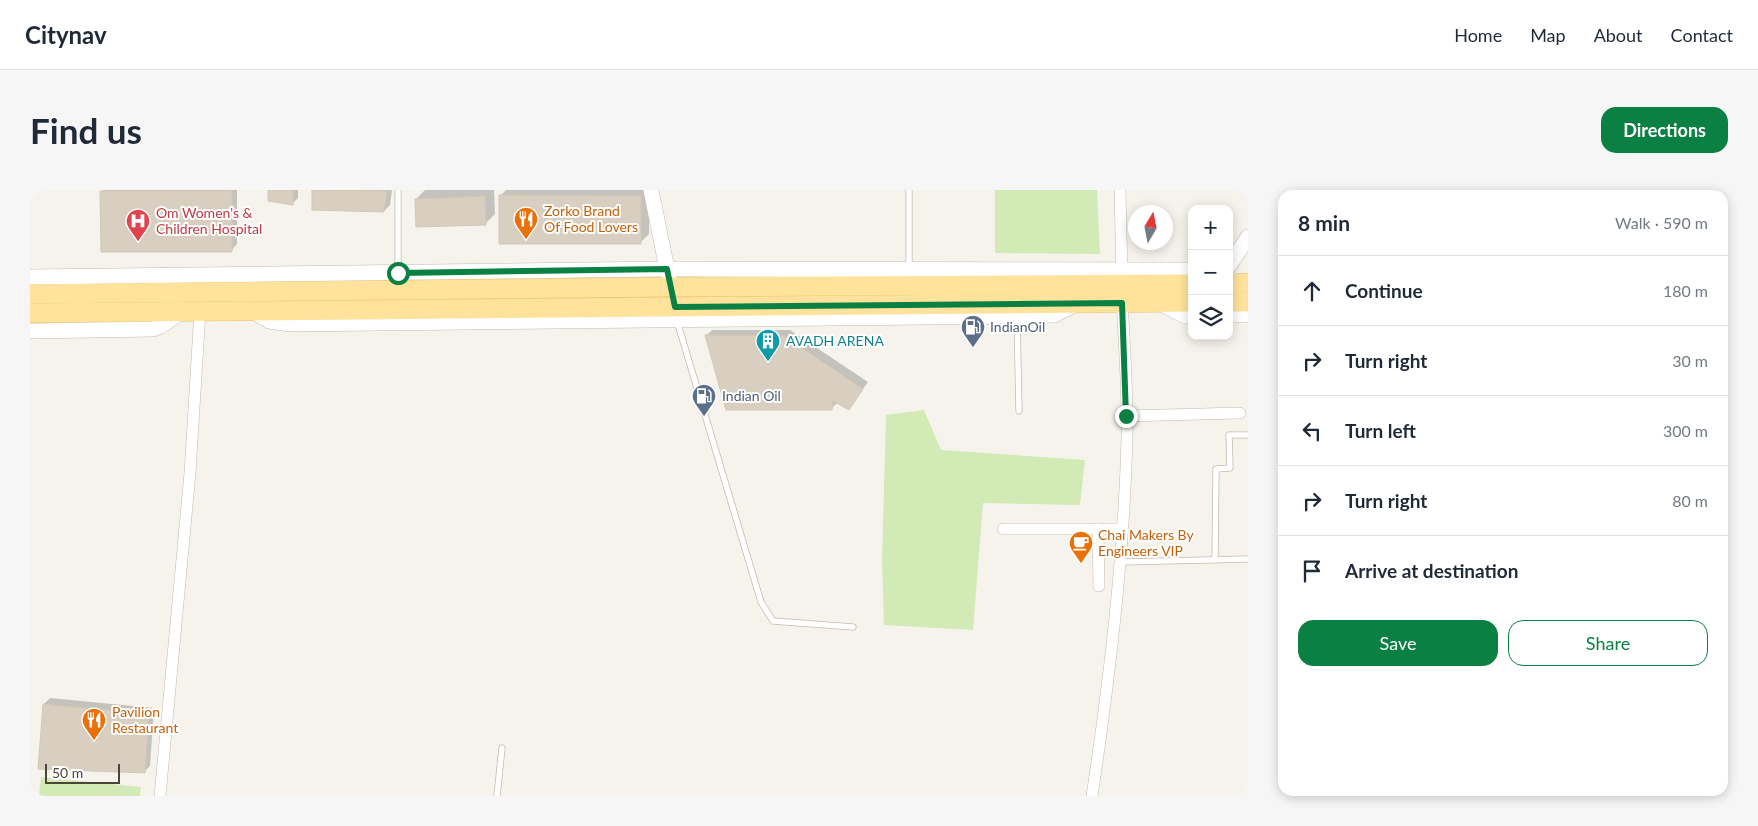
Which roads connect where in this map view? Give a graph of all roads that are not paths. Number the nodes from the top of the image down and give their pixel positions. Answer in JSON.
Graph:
{"nodes":[{"id":1,"x":398,"y":190,"type":"edge"},
{"id":2,"x":650,"y":190,"type":"edge"},
{"id":3,"x":909,"y":190,"type":"edge"},
{"id":4,"x":1120,"y":190,"type":"edge"},
{"id":5,"x":1248,"y":237,"type":"edge"},
{"id":6,"x":1233,"y":260,"type":"edge"},
{"id":7,"x":909,"y":269,"type":"junction"},
{"id":8,"x":1188,"y":271,"type":"edge"},
{"id":9,"x":398,"y":273,"type":"junction"},
{"id":10,"x":30,"y":276,"type":"edge"},
{"id":11,"x":669,"y":278,"type":"junction"},
{"id":12,"x":1188,"y":284,"type":"edge"},
{"id":13,"x":1122,"y":285,"type":"junction"},
{"id":14,"x":30,"y":294,"type":"edge"},
{"id":15,"x":1188,"y":302,"type":"edge"},
{"id":16,"x":1233,"y":302,"type":"edge"},
{"id":17,"x":1248,"y":302,"type":"edge"},
{"id":18,"x":1160,"y":303,"type":"junction"},
{"id":19,"x":1078,"y":304,"type":"junction"},
{"id":20,"x":200,"y":311,"type":"junction"},
{"id":21,"x":181,"y":312,"type":"junction"},
{"id":22,"x":30,"y":313,"type":"edge"},
{"id":23,"x":676,"y":313,"type":"junction"},
{"id":24,"x":1233,"y":315,"type":"edge"},
{"id":25,"x":1248,"y":315,"type":"edge"},
{"id":26,"x":1017,"y":316,"type":"junction"},
{"id":27,"x":1188,"y":316,"type":"edge"},
{"id":28,"x":30,"y":331,"type":"edge"},
{"id":29,"x":1019,"y":412,"type":"dead end"},
{"id":30,"x":1240,"y":413,"type":"dead end"},
{"id":31,"x":1126,"y":416,"type":"junction"},
{"id":32,"x":1248,"y":435,"type":"edge"},
{"id":33,"x":1003,"y":529,"type":"dead end"},
{"id":34,"x":1098,"y":529,"type":"junction"},
{"id":35,"x":1123,"y":529,"type":"junction"},
{"id":36,"x":1248,"y":559,"type":"edge"},
{"id":37,"x":1215,"y":560,"type":"junction"},
{"id":38,"x":1121,"y":562,"type":"junction"},
{"id":39,"x":1099,"y":586,"type":"dead end"},
{"id":40,"x":853,"y":626,"type":"dead end"},
{"id":41,"x":502,"y":748,"type":"dead end"},
{"id":42,"x":160,"y":796,"type":"edge"},
{"id":43,"x":496,"y":796,"type":"edge"},
{"id":44,"x":1092,"y":796,"type":"edge"}],
"edges":[{"from":1,"to":9,"type":"lane"},
{"from":2,"to":11,"type":"street"},
{"from":3,"to":7,"type":"lane"},
{"from":4,"to":13,"type":"street"},
{"from":5,"to":6,"type":"street"},
{"from":7,"to":11,"type":"street"},
{"from":7,"to":13,"type":"street"},
{"from":8,"to":13,"type":"street"},
{"from":9,"to":10,"type":"street"},
{"from":9,"to":11,"type":"street"},
{"from":11,"to":13,"type":"main road"},
{"from":11,"to":14,"type":"main road"},
{"from":11,"to":23,"type":"street"},
{"from":12,"to":13,"type":"main road"},
{"from":13,"to":18,"type":"main road"},
{"from":13,"to":19,"type":"main road"},
{"from":13,"to":31,"type":"street"},
{"from":15,"to":18,"type":"main road"},
{"from":16,"to":17,"type":"main road"},
{"from":18,"to":27,"type":"street"},
{"from":19,"to":23,"type":"main road"},
{"from":19,"to":26,"type":"street"},
{"from":20,"to":21,"type":"main road"},
{"from":20,"to":23,"type":"main road"},
{"from":20,"to":42,"type":"street"},
{"from":21,"to":22,"type":"main road"},
{"from":21,"to":28,"type":"street"},
{"from":23,"to":26,"type":"street"},
{"from":23,"to":40,"type":"lane"},
{"from":24,"to":25,"type":"street"},
{"from":26,"to":29,"type":"lane"},
{"from":30,"to":31,"type":"street"},
{"from":31,"to":35,"type":"street"},
{"from":32,"to":37,"type":"lane"},
{"from":33,"to":34,"type":"street"},
{"from":34,"to":35,"type":"street"},
{"from":34,"to":39,"type":"street"},
{"from":35,"to":38,"type":"street"},
{"from":36,"to":37,"type":"lane"},
{"from":37,"to":38,"type":"lane"},
{"from":38,"to":44,"type":"street"},
{"from":41,"to":43,"type":"lane"}]}
